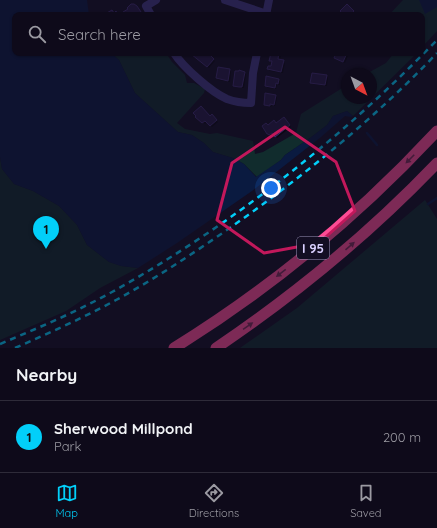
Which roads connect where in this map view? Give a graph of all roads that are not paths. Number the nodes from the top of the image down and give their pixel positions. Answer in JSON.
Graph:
{"nodes":[{"id":1,"x":156,"y":0,"type":"edge"},
{"id":2,"x":225,"y":0,"type":"edge"},
{"id":3,"x":269,"y":0,"type":"edge"},
{"id":4,"x":149,"y":12,"type":"edge"},
{"id":5,"x":260,"y":12,"type":"edge"},
{"id":6,"x":266,"y":12,"type":"edge"},
{"id":7,"x":176,"y":56,"type":"edge"},
{"id":8,"x":256,"y":56,"type":"edge"},
{"id":9,"x":437,"y":130,"type":"edge"},
{"id":10,"x":437,"y":163,"type":"edge"},
{"id":11,"x":174,"y":348,"type":"edge"},
{"id":12,"x":216,"y":348,"type":"edge"}],
"edges":[{"from":1,"to":4,"type":"street"},
{"from":2,"to":5,"type":"street"},
{"from":3,"to":6,"type":"street"},
{"from":7,"to":8,"type":"street"},
{"from":9,"to":11,"type":"highway","number":"I 95","one_way":true},
{"from":12,"to":10,"type":"highway","number":"I 95","one_way":true}]}
